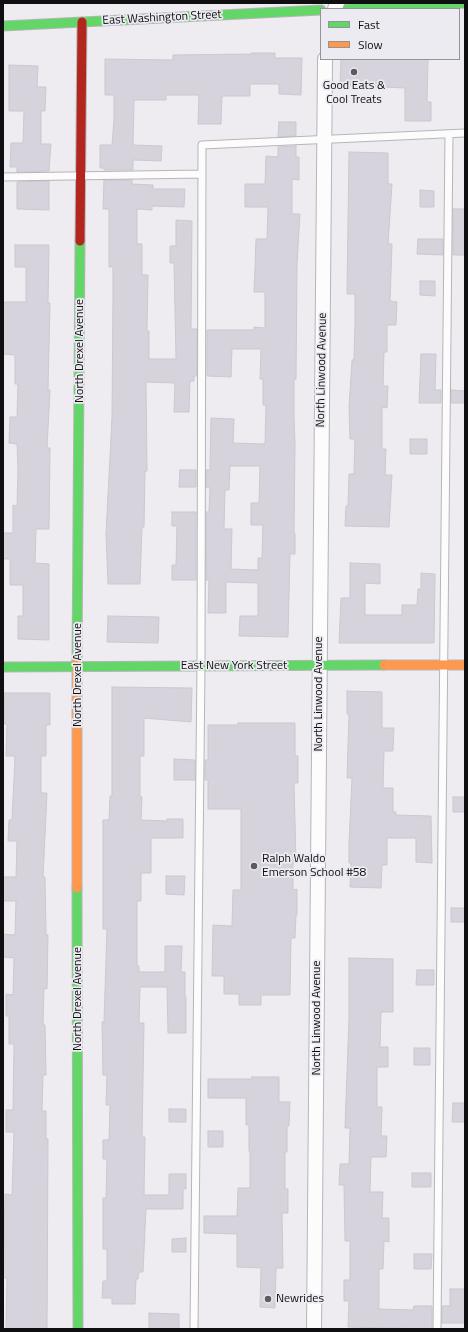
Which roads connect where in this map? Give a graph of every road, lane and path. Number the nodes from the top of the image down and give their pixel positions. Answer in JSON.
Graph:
{"nodes":[{"id":1,"x":465,"y":3,"type":"edge"},
{"id":2,"x":367,"y":8,"type":"edge"},
{"id":3,"x":320,"y":10,"type":"edge"},
{"id":4,"x":82,"y":22,"type":"junction"},
{"id":5,"x":3,"y":26,"type":"edge"},
{"id":6,"x":325,"y":60,"type":"edge"},
{"id":7,"x":465,"y":133,"type":"edge"},
{"id":8,"x":449,"y":134,"type":"junction"},
{"id":9,"x":324,"y":140,"type":"junction"},
{"id":10,"x":202,"y":174,"type":"junction"},
{"id":11,"x":81,"y":176,"type":"junction"},
{"id":12,"x":3,"y":177,"type":"edge"},
{"id":13,"x":444,"y":665,"type":"junction"},
{"id":14,"x":465,"y":665,"type":"edge"},
{"id":15,"x":78,"y":666,"type":"junction"},
{"id":16,"x":201,"y":666,"type":"junction"},
{"id":17,"x":319,"y":666,"type":"junction"},
{"id":18,"x":3,"y":667,"type":"edge"},
{"id":19,"x":78,"y":1329,"type":"edge"},
{"id":20,"x":194,"y":1329,"type":"edge"},
{"id":21,"x":314,"y":1329,"type":"edge"},
{"id":22,"x":437,"y":1329,"type":"edge"}],
"edges":[{"from":1,"to":2,"type":"street"},
{"from":3,"to":4,"type":"street","name":"East Washington Street"},
{"from":4,"to":5,"type":"street","name":"East Washington Street"},
{"from":4,"to":11,"type":"street","name":"North Drexel Avenue"},
{"from":6,"to":9,"type":"street","name":"North Linwood Avenue"},
{"from":7,"to":8,"type":"lane"},
{"from":8,"to":9,"type":"lane"},
{"from":8,"to":13,"type":"lane"},
{"from":9,"to":10,"type":"lane"},
{"from":9,"to":17,"type":"street","name":"North Linwood Avenue"},
{"from":10,"to":11,"type":"lane"},
{"from":10,"to":16,"type":"lane"},
{"from":11,"to":12,"type":"lane"},
{"from":11,"to":15,"type":"street","name":"North Drexel Avenue"},
{"from":13,"to":14,"type":"street","name":"East New York Street"},
{"from":13,"to":17,"type":"street","name":"East New York Street"},
{"from":13,"to":22,"type":"lane"},
{"from":15,"to":16,"type":"street","name":"East New York Street"},
{"from":15,"to":18,"type":"street","name":"East New York Street"},
{"from":15,"to":19,"type":"street","name":"North Drexel Avenue"},
{"from":16,"to":17,"type":"street","name":"East New York Street"},
{"from":16,"to":20,"type":"lane"},
{"from":17,"to":21,"type":"street","name":"North Linwood Avenue"}]}
